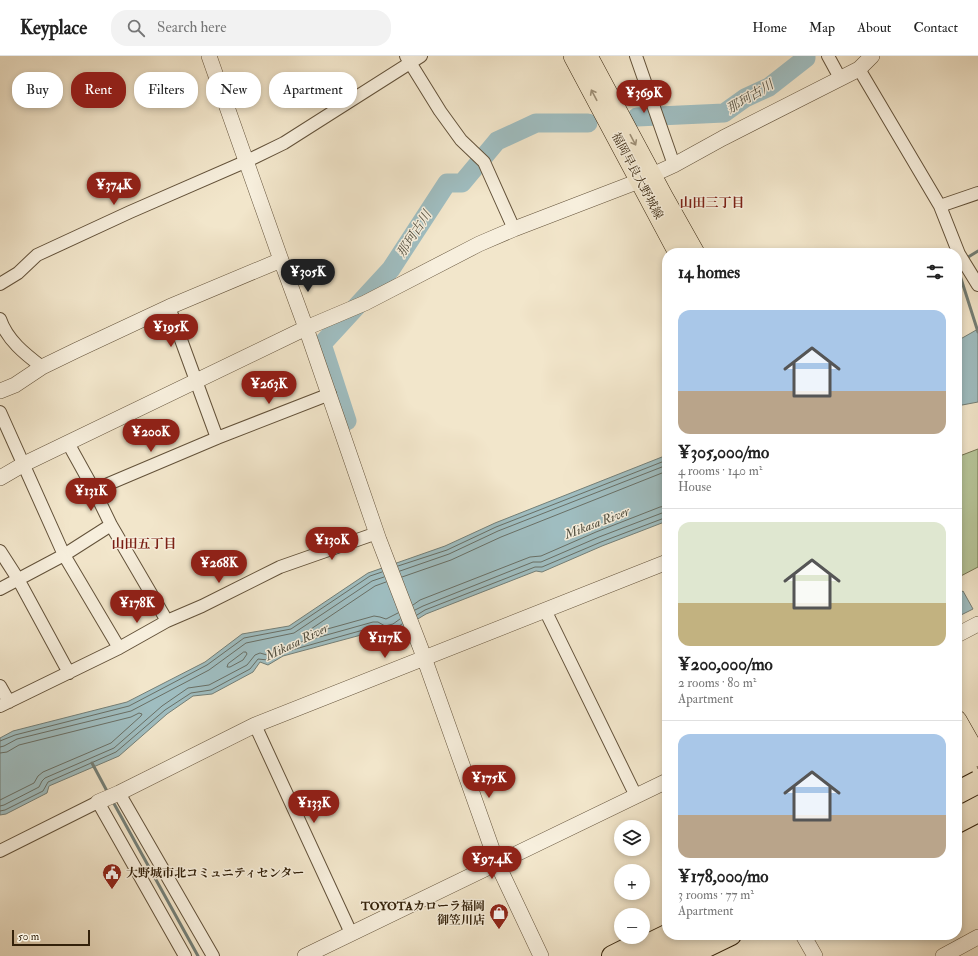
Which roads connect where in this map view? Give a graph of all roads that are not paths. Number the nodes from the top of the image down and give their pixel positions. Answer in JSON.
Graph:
{"nodes":[{"id":1,"x":209,"y":56,"type":"edge"},
{"id":2,"x":421,"y":56,"type":"edge"},
{"id":3,"x":574,"y":56,"type":"edge"},
{"id":4,"x":588,"y":56,"type":"edge"},
{"id":5,"x":636,"y":56,"type":"edge"},
{"id":6,"x":828,"y":56,"type":"edge"},
{"id":7,"x":872,"y":56,"type":"edge"},
{"id":8,"x":408,"y":59,"type":"edge"},
{"id":9,"x":859,"y":68,"type":"junction"},
{"id":10,"x":840,"y":78,"type":"junction"},
{"id":11,"x":246,"y":161,"type":"junction"},
{"id":12,"x":674,"y":165,"type":"junction"},
{"id":13,"x":645,"y":178,"type":"junction"},
{"id":14,"x":978,"y":193,"type":"edge"},
{"id":15,"x":940,"y":206,"type":"junction"},
{"id":16,"x":514,"y":229,"type":"junction"},
{"id":17,"x":676,"y":248,"type":"edge"},
{"id":18,"x":692,"y":248,"type":"edge"},
{"id":19,"x":957,"y":248,"type":"edge"},
{"id":20,"x":962,"y":259,"type":"edge"},
{"id":21,"x":281,"y":260,"type":"junction"},
{"id":22,"x":0,"y":284,"type":"edge"},
{"id":23,"x":978,"y":285,"type":"edge"},
{"id":24,"x":169,"y":307,"type":"junction"},
{"id":25,"x":0,"y":319,"type":"edge"},
{"id":26,"x":306,"y":328,"type":"junction"},
{"id":27,"x":42,"y":367,"type":"junction"},
{"id":28,"x":196,"y":381,"type":"junction"},
{"id":29,"x":0,"y":391,"type":"edge"},
{"id":30,"x":330,"y":394,"type":"junction"},
{"id":31,"x":0,"y":412,"type":"edge"},
{"id":32,"x":217,"y":438,"type":"junction"},
{"id":33,"x":68,"y":442,"type":"junction"},
{"id":34,"x":24,"y":464,"type":"junction"},
{"id":35,"x":0,"y":478,"type":"edge"},
{"id":36,"x":94,"y":490,"type":"junction"},
{"id":37,"x":111,"y":525,"type":"junction"},
{"id":38,"x":378,"y":536,"type":"junction"},
{"id":39,"x":0,"y":552,"type":"edge"},
{"id":40,"x":64,"y":555,"type":"junction"},
{"id":41,"x":662,"y":564,"type":"edge"},
{"id":42,"x":18,"y":579,"type":"junction"},
{"id":43,"x":0,"y":589,"type":"edge"},
{"id":44,"x":545,"y":610,"type":"junction"},
{"id":45,"x":167,"y":621,"type":"junction"},
{"id":46,"x":978,"y":624,"type":"edge"},
{"id":47,"x":962,"y":632,"type":"edge"},
{"id":48,"x":119,"y":648,"type":"junction"},
{"id":49,"x":422,"y":654,"type":"junction"},
{"id":50,"x":69,"y":673,"type":"junction"},
{"id":51,"x":0,"y":686,"type":"edge"},
{"id":52,"x":5,"y":704,"type":"edge"},
{"id":53,"x":255,"y":725,"type":"junction"},
{"id":54,"x":962,"y":729,"type":"edge"},
{"id":55,"x":978,"y":757,"type":"edge"},
{"id":56,"x":962,"y":760,"type":"edge"},
{"id":57,"x":973,"y":781,"type":"edge"},
{"id":58,"x":662,"y":783,"type":"edge"},
{"id":59,"x":962,"y":789,"type":"edge"},
{"id":60,"x":119,"y":793,"type":"junction"},
{"id":61,"x":636,"y":796,"type":"junction"},
{"id":62,"x":978,"y":798,"type":"edge"},
{"id":63,"x":98,"y":802,"type":"junction"},
{"id":64,"x":962,"y":806,"type":"edge"},
{"id":65,"x":978,"y":812,"type":"edge"},
{"id":66,"x":962,"y":820,"type":"edge"},
{"id":67,"x":0,"y":851,"type":"edge"},
{"id":68,"x":497,"y":863,"type":"junction"},
{"id":69,"x":662,"y":931,"type":"edge"},
{"id":70,"x":351,"y":933,"type":"junction"},
{"id":71,"x":662,"y":938,"type":"edge"},
{"id":72,"x":978,"y":938,"type":"edge"},
{"id":73,"x":692,"y":940,"type":"edge"},
{"id":74,"x":721,"y":940,"type":"edge"},
{"id":75,"x":807,"y":940,"type":"edge"},
{"id":76,"x":185,"y":956,"type":"edge"},
{"id":77,"x":212,"y":956,"type":"edge"},
{"id":78,"x":305,"y":956,"type":"edge"},
{"id":79,"x":541,"y":956,"type":"edge"},
{"id":80,"x":612,"y":956,"type":"edge"},
{"id":81,"x":626,"y":956,"type":"edge"},
{"id":82,"x":659,"y":956,"type":"edge"},
{"id":83,"x":688,"y":956,"type":"edge"},
{"id":84,"x":815,"y":956,"type":"edge"},
{"id":85,"x":943,"y":956,"type":"edge"}],
"edges":[{"from":1,"to":11,"type":"street"},
{"from":2,"to":8,"type":"street"},
{"from":13,"to":3,"type":"main road","name":"福岡早良大野城線","one_way":true},
{"from":4,"to":13,"type":"main road","name":"福岡早良大野城線","one_way":true},
{"from":5,"to":12,"type":"street"},
{"from":6,"to":10,"type":"street"},
{"from":7,"to":9,"type":"street"},
{"from":8,"to":11,"type":"street"},
{"from":8,"to":16,"type":"street"},
{"from":9,"to":10,"type":"street"},
{"from":9,"to":15,"type":"street"},
{"from":10,"to":12,"type":"street"},
{"from":11,"to":21,"type":"street"},
{"from":11,"to":22,"type":"street"},
{"from":12,"to":13,"type":"street"},
{"from":13,"to":16,"type":"street"},
{"from":13,"to":17,"type":"main road","name":"福岡早良大野城線"},
{"from":13,"to":18,"type":"main road","name":"福岡早良大野城線"},
{"from":14,"to":15,"type":"street"},
{"from":15,"to":19,"type":"street"},
{"from":16,"to":26,"type":"street"},
{"from":20,"to":23,"type":"street"},
{"from":21,"to":24,"type":"street"},
{"from":21,"to":26,"type":"street"},
{"from":24,"to":27,"type":"street"},
{"from":24,"to":28,"type":"street"},
{"from":25,"to":27,"type":"street"},
{"from":26,"to":28,"type":"street"},
{"from":26,"to":30,"type":"street"},
{"from":27,"to":29,"type":"street"},
{"from":28,"to":32,"type":"street"},
{"from":28,"to":33,"type":"street"},
{"from":30,"to":32,"type":"street"},
{"from":30,"to":38,"type":"street"},
{"from":31,"to":34,"type":"street"},
{"from":32,"to":36,"type":"street"},
{"from":33,"to":34,"type":"street"},
{"from":33,"to":36,"type":"street"},
{"from":34,"to":35,"type":"street"},
{"from":34,"to":40,"type":"street"},
{"from":36,"to":37,"type":"street"},
{"from":37,"to":40,"type":"street"},
{"from":37,"to":45,"type":"street"},
{"from":38,"to":45,"type":"street"},
{"from":38,"to":49,"type":"street"},
{"from":39,"to":42,"type":"street"},
{"from":40,"to":42,"type":"street"},
{"from":40,"to":48,"type":"street"},
{"from":41,"to":44,"type":"street"},
{"from":42,"to":43,"type":"street"},
{"from":42,"to":50,"type":"street"},
{"from":44,"to":49,"type":"street"},
{"from":44,"to":61,"type":"street"},
{"from":45,"to":48,"type":"street"},
{"from":46,"to":47,"type":"street"},
{"from":48,"to":50,"type":"street"},
{"from":49,"to":53,"type":"street"},
{"from":49,"to":68,"type":"street"},
{"from":50,"to":52,"type":"street"},
{"from":51,"to":52,"type":"street"},
{"from":53,"to":60,"type":"street"},
{"from":53,"to":70,"type":"street"},
{"from":54,"to":55,"type":"main road"},
{"from":56,"to":57,"type":"main road"},
{"from":57,"to":59,"type":"highway","bridge":true},
{"from":58,"to":61,"type":"street"},
{"from":60,"to":63,"type":"street"},
{"from":60,"to":77,"type":"street"},
{"from":61,"to":68,"type":"street"},
{"from":62,"to":64,"type":"highway"},
{"from":63,"to":67,"type":"street"},
{"from":63,"to":76,"type":"street"},
{"from":65,"to":66,"type":"highway"},
{"from":68,"to":70,"type":"street"},
{"from":68,"to":79,"type":"street"},
{"from":69,"to":80,"type":"highway"},
{"from":70,"to":78,"type":"street"},
{"from":71,"to":81,"type":"highway"},
{"from":72,"to":85,"type":"street"},
{"from":73,"to":82,"type":"highway"},
{"from":74,"to":83,"type":"highway"},
{"from":75,"to":84,"type":"street"}]}
